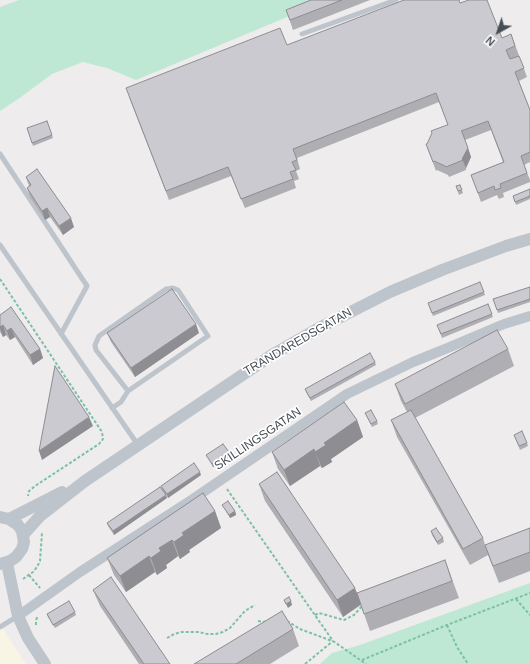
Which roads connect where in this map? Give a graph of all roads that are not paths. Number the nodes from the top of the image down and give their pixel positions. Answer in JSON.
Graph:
{"nodes":[{"id":1,"x":396,"y":0,"type":"edge"},
{"id":2,"x":302,"y":34,"type":"dead end"},
{"id":3,"x":0,"y":154,"type":"edge"},
{"id":4,"x":530,"y":239,"type":"edge"},
{"id":5,"x":0,"y":245,"type":"edge"},
{"id":6,"x":530,"y":316,"type":"edge"},
{"id":7,"x":61,"y":334,"type":"junction"},
{"id":8,"x":128,"y":391,"type":"junction"},
{"id":9,"x":112,"y":408,"type":"junction"},
{"id":10,"x":139,"y":446,"type":"junction"},
{"id":11,"x":37,"y":511,"type":"junction"},
{"id":12,"x":4,"y":518,"type":"edge"},
{"id":13,"x":23,"y":535,"type":"junction"},
{"id":14,"x":3,"y":563,"type":"edge"},
{"id":15,"x":18,"y":616,"type":"junction"},
{"id":16,"x":0,"y":627,"type":"edge"},
{"id":17,"x":45,"y":664,"type":"edge"}],
"edges":[{"from":1,"to":2,"type":"lane"},
{"from":3,"to":7,"type":"lane"},
{"from":4,"to":10,"type":"street","name":"TRANDAREDSGATAN"},
{"from":5,"to":7,"type":"lane"},
{"from":6,"to":15,"type":"street","name":"SKILLINGSGATAN"},
{"from":7,"to":9,"type":"lane"},
{"from":8,"to":8,"type":"lane"},
{"from":8,"to":9,"type":"lane"},
{"from":9,"to":10,"type":"lane"},
{"from":10,"to":11,"type":"street","name":"TRANDAREDSGATAN"},
{"from":11,"to":12,"type":"street","name":"TRANDAREDSGATAN"},
{"from":11,"to":13,"type":"street","name":"TRANDAREDSGATAN"},
{"from":12,"to":13,"type":"street","name":"TRANDAREDSGATAN"},
{"from":13,"to":14,"type":"street","name":"TRANDAREDSGATAN"},
{"from":14,"to":15,"type":"street"},
{"from":15,"to":16,"type":"lane"},
{"from":15,"to":17,"type":"street"}]}
